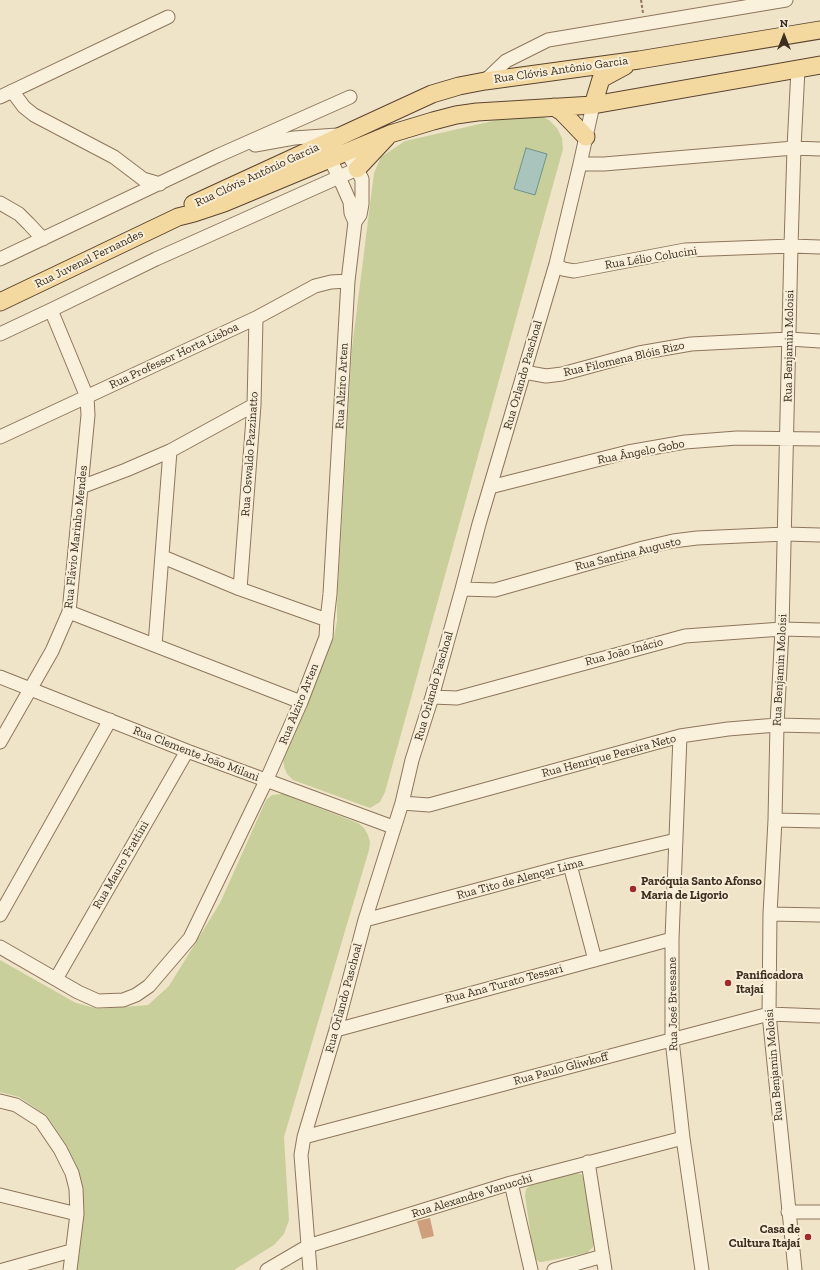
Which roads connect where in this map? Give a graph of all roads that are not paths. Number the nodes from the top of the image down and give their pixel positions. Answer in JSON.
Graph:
{"nodes":[{"id":1,"x":786,"y":0,"type":"edge"},
{"id":2,"x":168,"y":17,"type":"dead end"},
{"id":3,"x":820,"y":30,"type":"edge"},
{"id":4,"x":639,"y":60,"type":"junction"},
{"id":5,"x":820,"y":65,"type":"edge"},
{"id":6,"x":798,"y":69,"type":"junction"},
{"id":7,"x":485,"y":80,"type":"junction"},
{"id":8,"x":12,"y":91,"type":"junction"},
{"id":9,"x":0,"y":96,"type":"edge"},
{"id":10,"x":350,"y":97,"type":"dead end"},
{"id":11,"x":593,"y":105,"type":"junction"},
{"id":12,"x":554,"y":107,"type":"junction"},
{"id":13,"x":390,"y":134,"type":"junction"},
{"id":14,"x":586,"y":137,"type":"junction"},
{"id":15,"x":338,"y":146,"type":"junction"},
{"id":16,"x":794,"y":148,"type":"junction"},
{"id":17,"x":820,"y":149,"type":"edge"},
{"id":18,"x":217,"y":156,"type":"junction"},
{"id":19,"x":580,"y":164,"type":"junction"},
{"id":20,"x":357,"y":169,"type":"junction"},
{"id":21,"x":339,"y":177,"type":"junction"},
{"id":22,"x":160,"y":184,"type":"junction"},
{"id":23,"x":0,"y":203,"type":"edge"},
{"id":24,"x":178,"y":216,"type":"junction"},
{"id":25,"x":355,"y":222,"type":"junction"},
{"id":26,"x":43,"y":239,"type":"junction"},
{"id":27,"x":791,"y":246,"type":"junction"},
{"id":28,"x":820,"y":247,"type":"edge"},
{"id":29,"x":0,"y":259,"type":"edge"},
{"id":30,"x":556,"y":264,"type":"junction"},
{"id":31,"x":348,"y":281,"type":"junction"},
{"id":32,"x":0,"y":302,"type":"edge"},
{"id":33,"x":51,"y":310,"type":"junction"},
{"id":34,"x":256,"y":318,"type":"junction"},
{"id":35,"x":0,"y":334,"type":"edge"},
{"id":36,"x":789,"y":339,"type":"junction"},
{"id":37,"x":820,"y":340,"type":"edge"},
{"id":38,"x":524,"y":372,"type":"junction"},
{"id":39,"x":86,"y":397,"type":"junction"},
{"id":40,"x":254,"y":405,"type":"junction"},
{"id":41,"x":0,"y":437,"type":"edge"},
{"id":42,"x":787,"y":438,"type":"junction"},
{"id":43,"x":820,"y":439,"type":"edge"},
{"id":44,"x":170,"y":451,"type":"junction"},
{"id":45,"x":81,"y":487,"type":"junction"},
{"id":46,"x":490,"y":487,"type":"junction"},
{"id":47,"x":785,"y":534,"type":"junction"},
{"id":48,"x":820,"y":535,"type":"edge"},
{"id":49,"x":163,"y":557,"type":"junction"},
{"id":50,"x":240,"y":589,"type":"junction"},
{"id":51,"x":462,"y":589,"type":"junction"},
{"id":52,"x":69,"y":612,"type":"junction"},
{"id":53,"x":327,"y":620,"type":"junction"},
{"id":54,"x":782,"y":629,"type":"junction"},
{"id":55,"x":820,"y":630,"type":"edge"},
{"id":56,"x":155,"y":645,"type":"junction"},
{"id":57,"x":0,"y":676,"type":"edge"},
{"id":58,"x":31,"y":689,"type":"junction"},
{"id":59,"x":432,"y":697,"type":"junction"},
{"id":60,"x":301,"y":702,"type":"junction"},
{"id":61,"x":110,"y":720,"type":"junction"},
{"id":62,"x":777,"y":725,"type":"junction"},
{"id":63,"x":820,"y":726,"type":"edge"},
{"id":64,"x":680,"y":736,"type":"junction"},
{"id":65,"x":0,"y":742,"type":"edge"},
{"id":66,"x":187,"y":751,"type":"junction"},
{"id":67,"x":266,"y":781,"type":"junction"},
{"id":68,"x":402,"y":803,"type":"junction"},
{"id":69,"x":775,"y":820,"type":"junction"},
{"id":70,"x":820,"y":821,"type":"edge"},
{"id":71,"x":394,"y":827,"type":"junction"},
{"id":72,"x":676,"y":840,"type":"junction"},
{"id":73,"x":570,"y":865,"type":"junction"},
{"id":74,"x":0,"y":914,"type":"edge"},
{"id":75,"x":770,"y":914,"type":"junction"},
{"id":76,"x":820,"y":915,"type":"edge"},
{"id":77,"x":365,"y":920,"type":"junction"},
{"id":78,"x":672,"y":939,"type":"junction"},
{"id":79,"x":0,"y":947,"type":"edge"},
{"id":80,"x":595,"y":960,"type":"junction"},
{"id":81,"x":56,"y":979,"type":"junction"},
{"id":82,"x":769,"y":1014,"type":"junction"},
{"id":83,"x":820,"y":1016,"type":"edge"},
{"id":84,"x":336,"y":1030,"type":"junction"},
{"id":85,"x":672,"y":1040,"type":"junction"},
{"id":86,"x":0,"y":1101,"type":"edge"},
{"id":87,"x":304,"y":1137,"type":"junction"},
{"id":88,"x":683,"y":1138,"type":"junction"},
{"id":89,"x":588,"y":1162,"type":"junction"},
{"id":90,"x":511,"y":1183,"type":"junction"},
{"id":91,"x":0,"y":1195,"type":"edge"},
{"id":92,"x":788,"y":1212,"type":"junction"},
{"id":93,"x":820,"y":1212,"type":"edge"},
{"id":94,"x":77,"y":1214,"type":"junction"},
{"id":95,"x":308,"y":1246,"type":"junction"},
{"id":96,"x":72,"y":1251,"type":"junction"},
{"id":97,"x":603,"y":1256,"type":"junction"},
{"id":98,"x":3,"y":1270,"type":"edge"},
{"id":99,"x":70,"y":1270,"type":"edge"},
{"id":100,"x":267,"y":1270,"type":"edge"},
{"id":101,"x":310,"y":1270,"type":"edge"},
{"id":102,"x":530,"y":1270,"type":"edge"},
{"id":103,"x":554,"y":1270,"type":"edge"},
{"id":104,"x":605,"y":1270,"type":"edge"},
{"id":105,"x":702,"y":1270,"type":"edge"},
{"id":106,"x":795,"y":1270,"type":"edge"}],
"edges":[{"from":1,"to":7,"type":"street"},
{"from":2,"to":8,"type":"street"},
{"from":3,"to":4,"type":"main road","name":"Rua Clóvis Antônio Garcia"},
{"from":4,"to":7,"type":"main road","name":"Rua Clóvis Antônio Garcia"},
{"from":4,"to":11,"type":"main road"},
{"from":5,"to":6,"type":"main road","name":"Rua Clóvis Antônio Garcia"},
{"from":6,"to":11,"type":"main road","name":"Rua Clóvis Antônio Garcia"},
{"from":6,"to":16,"type":"street","name":"Rua Benjamin Moloisi"},
{"from":7,"to":15,"type":"main road","name":"Rua Clóvis Antônio Garcia"},
{"from":8,"to":9,"type":"street"},
{"from":8,"to":22,"type":"street"},
{"from":10,"to":18,"type":"street"},
{"from":11,"to":12,"type":"main road","name":"Rua Clóvis Antônio Garcia"},
{"from":11,"to":14,"type":"street","name":"Rua Orlando Paschoal"},
{"from":12,"to":13,"type":"main road","name":"Rua Clóvis Antônio Garcia"},
{"from":12,"to":14,"type":"main road"},
{"from":13,"to":15,"type":"main road","name":"Rua Clóvis Antônio Garcia"},
{"from":13,"to":20,"type":"main road"},
{"from":14,"to":19,"type":"street","name":"Rua Orlando Paschoal"},
{"from":15,"to":18,"type":"street"},
{"from":15,"to":20,"type":"street","name":"Rua Alziro Arten"},
{"from":15,"to":21,"type":"street","name":"Rua Alziro Arten"},
{"from":15,"to":24,"type":"main road","name":"Rua Clóvis Antônio Garcia"},
{"from":15,"to":24,"type":"main road","name":"Rua Clóvis Antônio Garcia"},
{"from":16,"to":17,"type":"street"},
{"from":16,"to":19,"type":"street"},
{"from":16,"to":27,"type":"street","name":"Rua Benjamin Moloisi"},
{"from":18,"to":22,"type":"street"},
{"from":19,"to":30,"type":"street","name":"Rua Orlando Paschoal"},
{"from":20,"to":21,"type":"street"},
{"from":20,"to":25,"type":"street","name":"Rua Alziro Arten"},
{"from":21,"to":25,"type":"street","name":"Rua Alziro Arten"},
{"from":21,"to":33,"type":"street"},
{"from":22,"to":26,"type":"street"},
{"from":23,"to":26,"type":"street"},
{"from":24,"to":32,"type":"main road","name":"Rua Juvenal Fernandes"},
{"from":25,"to":31,"type":"street","name":"Rua Alziro Arten"},
{"from":26,"to":29,"type":"street"},
{"from":27,"to":28,"type":"street","name":"Rua Lélio Colucini"},
{"from":27,"to":30,"type":"street","name":"Rua Lélio Colucini"},
{"from":27,"to":36,"type":"street","name":"Rua Benjamin Moloisi"},
{"from":30,"to":38,"type":"street","name":"Rua Orlando Paschoal"},
{"from":31,"to":34,"type":"street","name":"Rua Professor Horta Lisboa"},
{"from":31,"to":53,"type":"street","name":"Rua Alziro Arten"},
{"from":33,"to":35,"type":"street"},
{"from":33,"to":39,"type":"street","name":"Rua Flávio Marinho Mendes"},
{"from":34,"to":39,"type":"street","name":"Rua Professor Horta Lisboa"},
{"from":34,"to":40,"type":"street","name":"Rua Oswaldo Pazzinatto"},
{"from":36,"to":37,"type":"street","name":"Rua Filomena Blóis Rizo"},
{"from":36,"to":38,"type":"street","name":"Rua Filomena Blóis Rizo"},
{"from":36,"to":42,"type":"street","name":"Rua Benjamin Moloisi"},
{"from":38,"to":46,"type":"street","name":"Rua Orlando Paschoal"},
{"from":39,"to":41,"type":"street","name":"Rua Professor Horta Lisboa"},
{"from":39,"to":45,"type":"street","name":"Rua Flávio Marinho Mendes"},
{"from":40,"to":44,"type":"street"},
{"from":40,"to":50,"type":"street","name":"Rua Oswaldo Pazzinatto"},
{"from":42,"to":43,"type":"street","name":"Rua Ângelo Gobo"},
{"from":42,"to":46,"type":"street","name":"Rua Ângelo Gobo"},
{"from":42,"to":47,"type":"street","name":"Rua Benjamin Moloisi"},
{"from":44,"to":45,"type":"street"},
{"from":44,"to":49,"type":"street"},
{"from":45,"to":52,"type":"street","name":"Rua Flávio Marinho Mendes"},
{"from":46,"to":51,"type":"street","name":"Rua Orlando Paschoal"},
{"from":47,"to":48,"type":"street","name":"Rua Santina Augusto"},
{"from":47,"to":51,"type":"street","name":"Rua Santina Augusto"},
{"from":47,"to":54,"type":"street","name":"Rua Benjamin Moloisi"},
{"from":49,"to":50,"type":"street"},
{"from":49,"to":56,"type":"street"},
{"from":50,"to":53,"type":"street"},
{"from":51,"to":59,"type":"street","name":"Rua Orlando Paschoal"},
{"from":52,"to":56,"type":"street"},
{"from":52,"to":58,"type":"street","name":"Rua Flávio Marinho Mendes"},
{"from":53,"to":60,"type":"street","name":"Rua Alziro Arten"},
{"from":54,"to":55,"type":"street","name":"Rua João Inácio"},
{"from":54,"to":59,"type":"street","name":"Rua João Inácio"},
{"from":54,"to":62,"type":"street","name":"Rua Benjamin Moloisi"},
{"from":56,"to":60,"type":"street"},
{"from":57,"to":58,"type":"street","name":"Rua Clemente João Milani"},
{"from":58,"to":61,"type":"street","name":"Rua Clemente João Milani"},
{"from":58,"to":65,"type":"street","name":"Rua Flávio Marinho Mendes"},
{"from":59,"to":68,"type":"street","name":"Rua Orlando Paschoal"},
{"from":60,"to":67,"type":"street","name":"Rua Alziro Arten"},
{"from":61,"to":66,"type":"street","name":"Rua Clemente João Milani"},
{"from":61,"to":74,"type":"street"},
{"from":62,"to":63,"type":"street","name":"Rua Henrique Pereira Neto"},
{"from":62,"to":64,"type":"street","name":"Rua Henrique Pereira Neto"},
{"from":62,"to":69,"type":"street","name":"Rua Benjamin Moloisi"},
{"from":64,"to":68,"type":"street","name":"Rua Henrique Pereira Neto"},
{"from":64,"to":72,"type":"street","name":"Rua José Bressane"},
{"from":66,"to":67,"type":"street","name":"Rua Clemente João Milani"},
{"from":66,"to":81,"type":"street","name":"Rua Mauro Frattini"},
{"from":67,"to":71,"type":"street","name":"Rua Clemente João Milani"},
{"from":67,"to":81,"type":"street","name":"Rua Alziro Arten"},
{"from":68,"to":71,"type":"street","name":"Rua Orlando Paschoal"},
{"from":69,"to":70,"type":"street"},
{"from":69,"to":75,"type":"street","name":"Rua Benjamin Moloisi"},
{"from":71,"to":77,"type":"street","name":"Rua Orlando Paschoal"},
{"from":72,"to":73,"type":"street","name":"Rua Tito de Alençar Lima"},
{"from":72,"to":78,"type":"street","name":"Rua José Bressane"},
{"from":73,"to":77,"type":"street","name":"Rua Tito de Alençar Lima"},
{"from":73,"to":80,"type":"street"},
{"from":75,"to":76,"type":"street"},
{"from":75,"to":82,"type":"street","name":"Rua Benjamin Moloisi"},
{"from":77,"to":84,"type":"street","name":"Rua Orlando Paschoal"},
{"from":78,"to":80,"type":"street","name":"Rua Ana Turato Tessari"},
{"from":78,"to":85,"type":"street","name":"Rua José Bressane"},
{"from":79,"to":81,"type":"street","name":"Rua Alziro Arten"},
{"from":80,"to":84,"type":"street","name":"Rua Ana Turato Tessari"},
{"from":82,"to":83,"type":"street","name":"Rua Paulo Gliwkoff"},
{"from":82,"to":85,"type":"street","name":"Rua Paulo Gliwkoff"},
{"from":82,"to":92,"type":"street","name":"Rua Benjamin Moloisi"},
{"from":84,"to":87,"type":"street","name":"Rua Orlando Paschoal"},
{"from":85,"to":87,"type":"street","name":"Rua Paulo Gliwkoff"},
{"from":85,"to":88,"type":"street","name":"Rua José Bressane"},
{"from":86,"to":94,"type":"street"},
{"from":87,"to":95,"type":"street","name":"Rua Orlando Paschoal"},
{"from":88,"to":89,"type":"street","name":"Rua Alexandre Vanucchi"},
{"from":88,"to":105,"type":"street","name":"Rua José Bressane"},
{"from":89,"to":90,"type":"street","name":"Rua Alexandre Vanucchi"},
{"from":89,"to":97,"type":"street"},
{"from":90,"to":95,"type":"street","name":"Rua Alexandre Vanucchi"},
{"from":90,"to":102,"type":"street"},
{"from":91,"to":94,"type":"street"},
{"from":92,"to":93,"type":"street"},
{"from":92,"to":106,"type":"street","name":"Rua Benjamin Moloisi"},
{"from":94,"to":96,"type":"street"},
{"from":95,"to":100,"type":"street","name":"Rua Alexandre Vanucchi"},
{"from":95,"to":101,"type":"street","name":"Rua Orlando Paschoal"},
{"from":96,"to":98,"type":"street"},
{"from":96,"to":99,"type":"street"},
{"from":97,"to":103,"type":"street"},
{"from":97,"to":104,"type":"street"}]}
